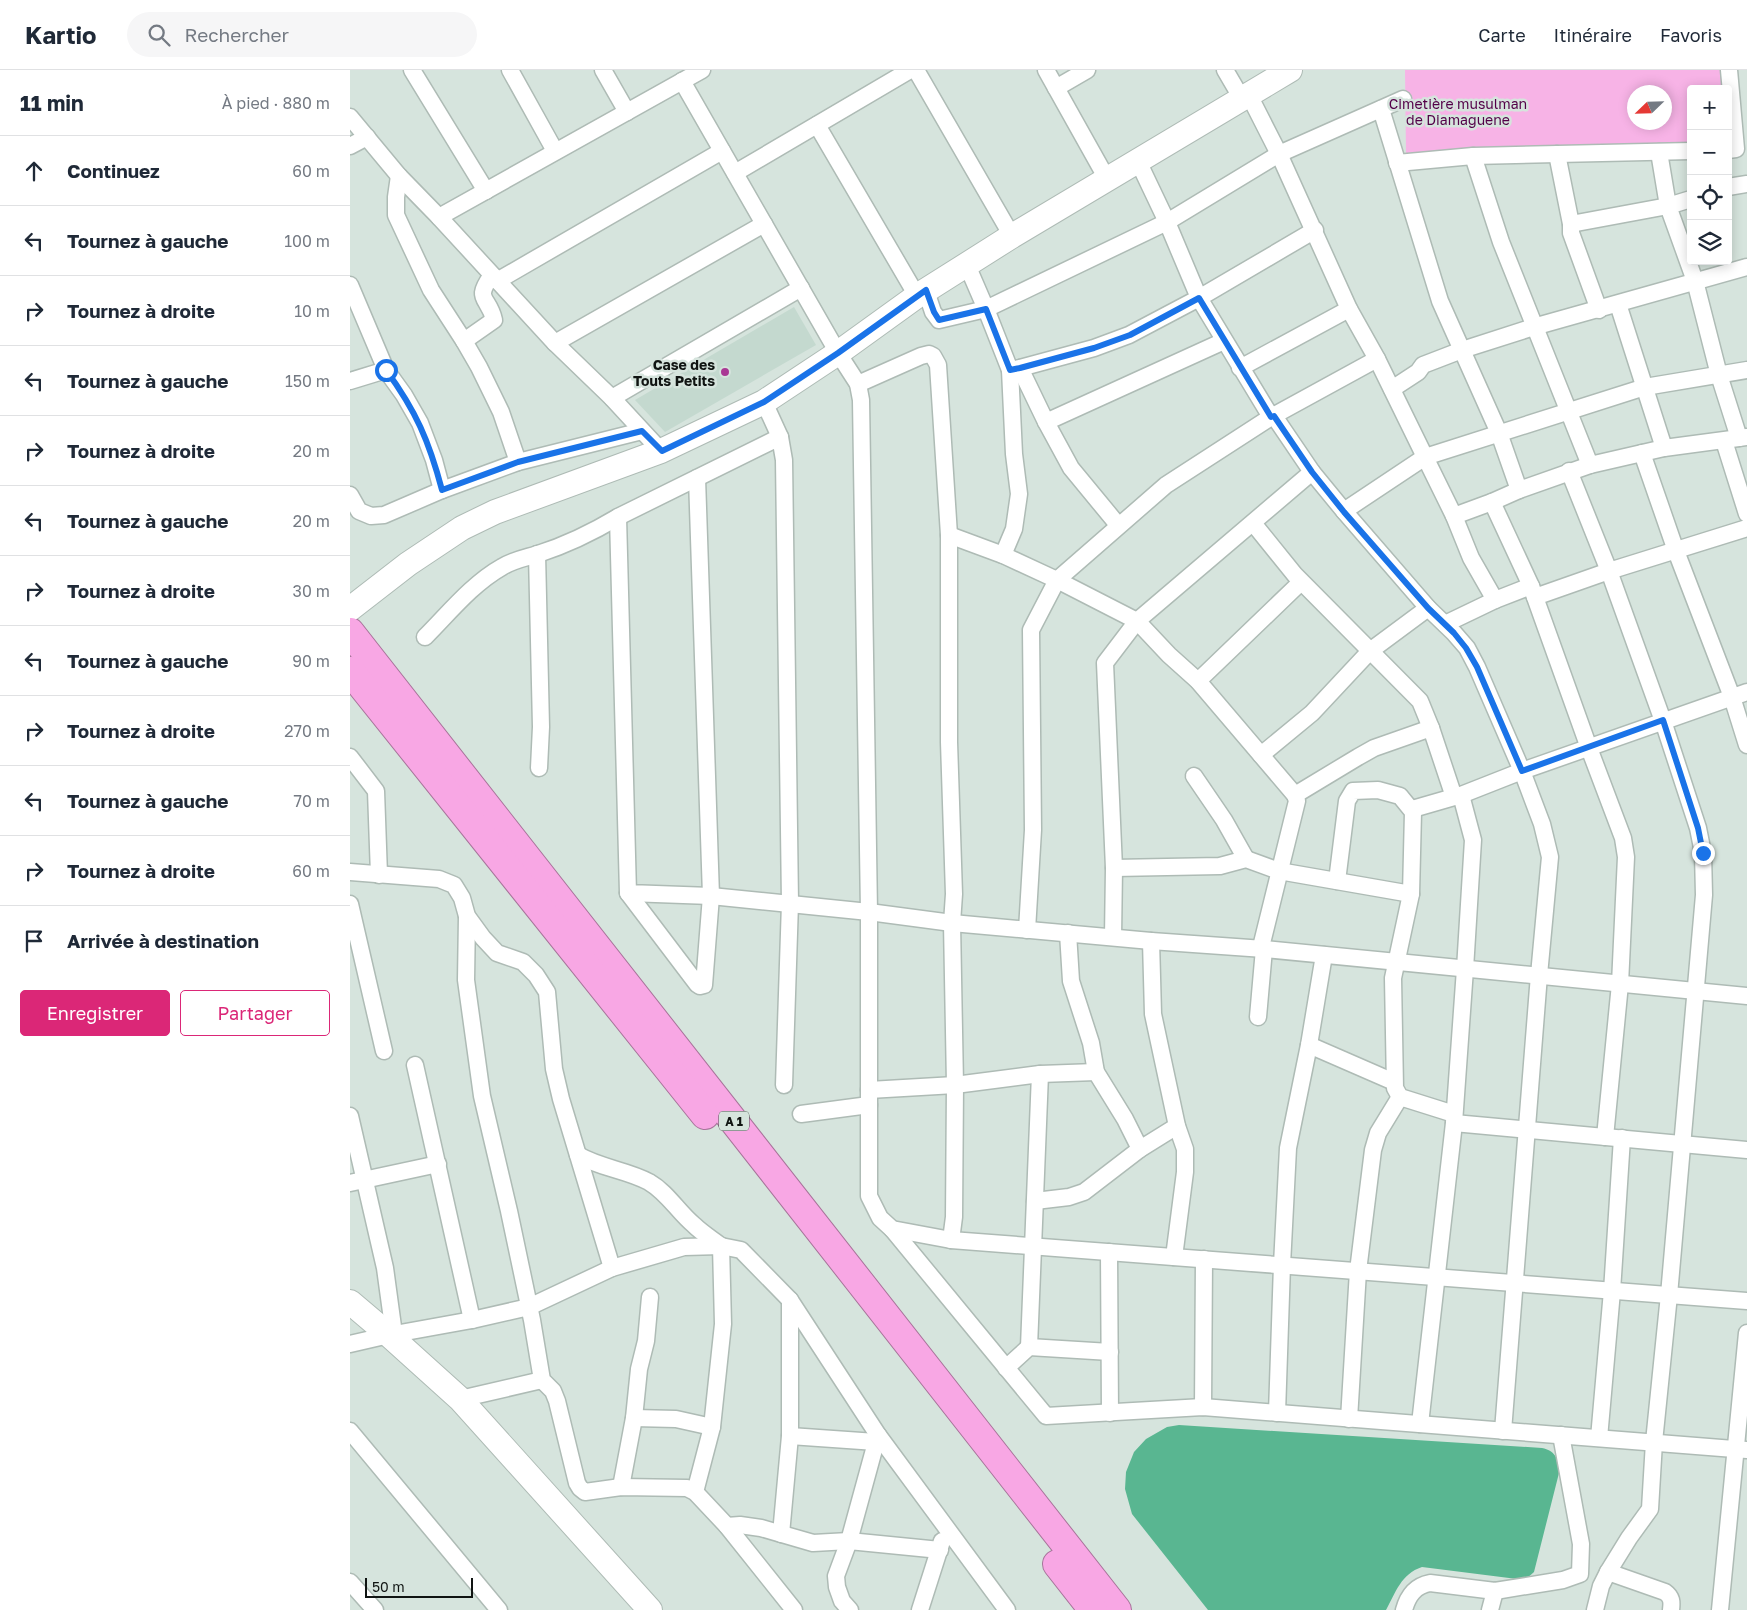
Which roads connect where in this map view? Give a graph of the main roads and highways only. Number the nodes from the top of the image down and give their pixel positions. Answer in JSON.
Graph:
{"nodes":[{"id":1,"x":350,"y":632,"type":"edge"},
{"id":2,"x":350,"y":671,"type":"edge"},
{"id":3,"x":1093,"y":1610,"type":"edge"},
{"id":4,"x":1117,"y":1610,"type":"edge"}],
"edges":[{"from":1,"to":4,"type":"highway","number":"A 1"},
{"from":2,"to":3,"type":"highway","number":"A 1"}]}
